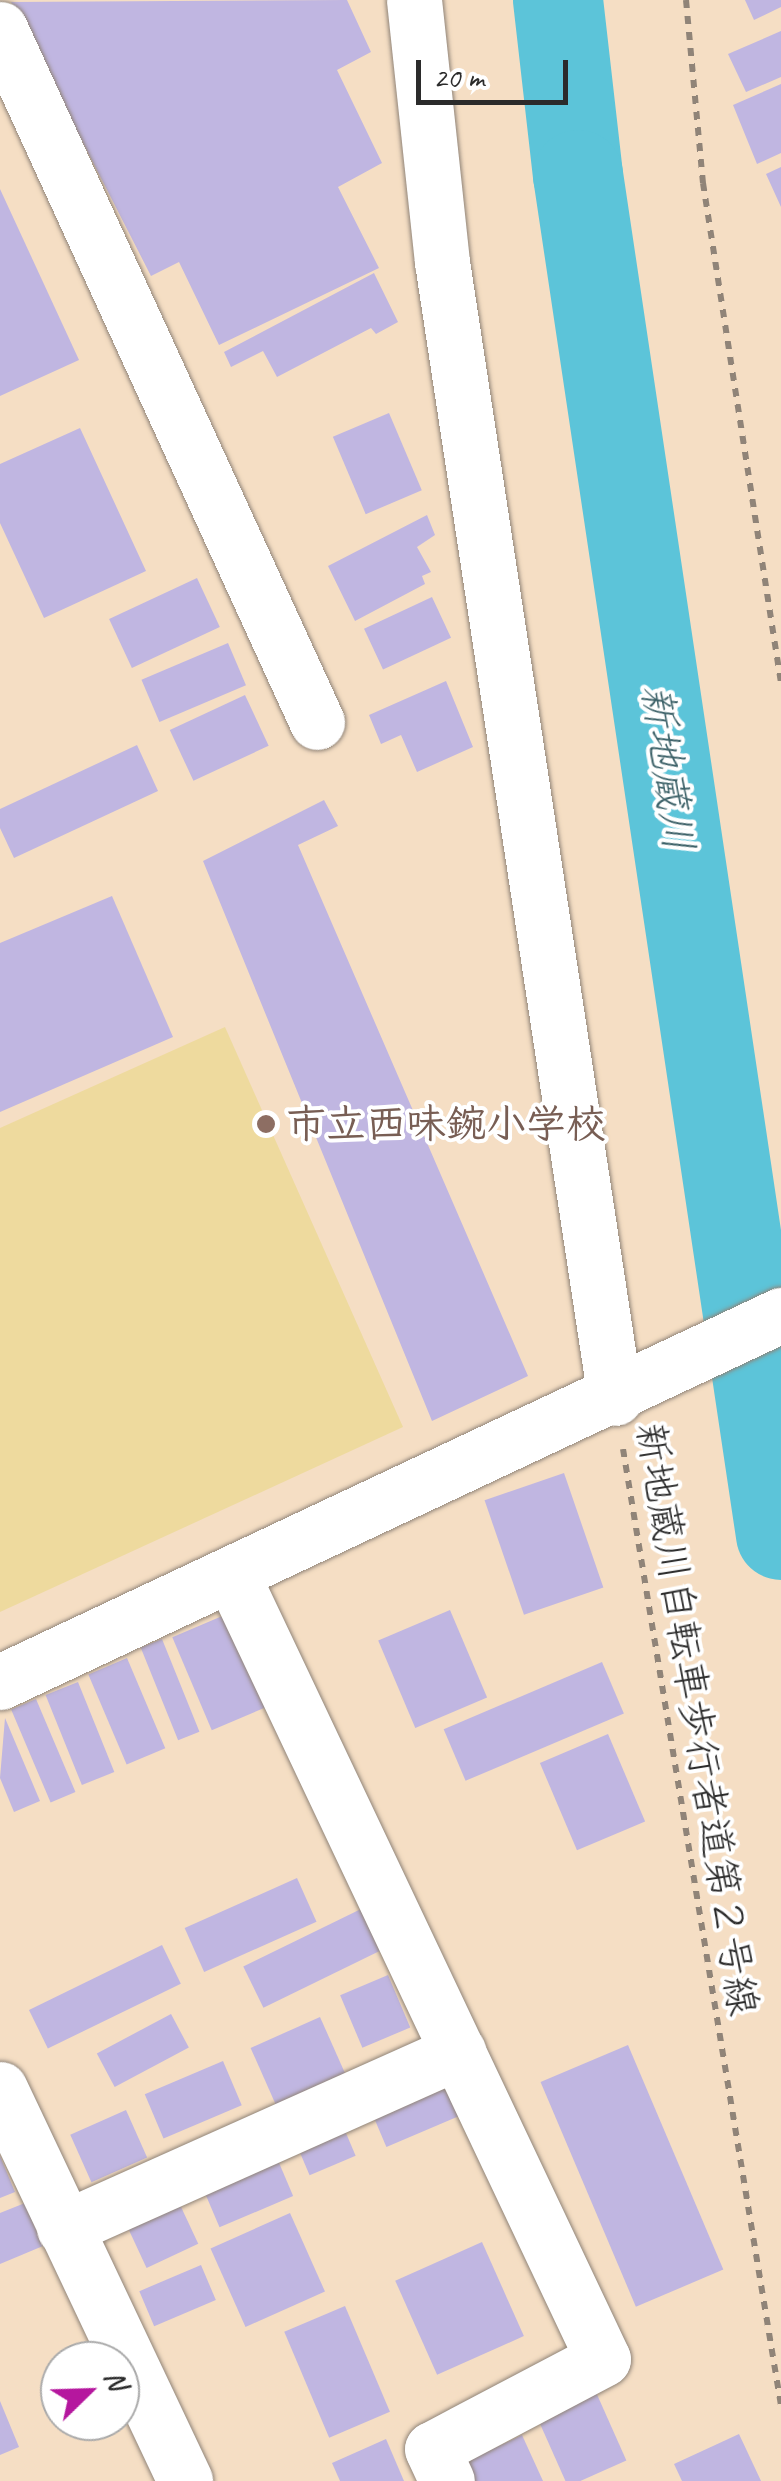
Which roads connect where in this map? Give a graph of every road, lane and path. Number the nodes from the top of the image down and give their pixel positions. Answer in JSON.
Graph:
{"nodes":[{"id":1,"x":414,"y":0,"type":"edge"},
{"id":2,"x":686,"y":0,"type":"edge"},
{"id":3,"x":0,"y":29,"type":"edge"},
{"id":4,"x":781,"y":683,"type":"edge"},
{"id":5,"x":317,"y":722,"type":"dead end"},
{"id":6,"x":781,"y":1316,"type":"edge"},
{"id":7,"x":615,"y":1398,"type":"junction"},
{"id":8,"x":232,"y":1575,"type":"junction"},
{"id":9,"x":0,"y":1682,"type":"edge"},
{"id":10,"x":458,"y":2052,"type":"junction"},
{"id":11,"x":4,"y":2106,"type":"edge"},
{"id":12,"x":64,"y":2228,"type":"junction"},
{"id":13,"x":781,"y":2405,"type":"edge"},
{"id":14,"x":185,"y":2481,"type":"edge"},
{"id":15,"x":447,"y":2481,"type":"edge"}],
"edges":[{"from":1,"to":7,"type":"street"},
{"from":2,"to":4,"type":"path"},
{"from":3,"to":5,"type":"street"},
{"from":6,"to":7,"type":"street"},
{"from":7,"to":8,"type":"street"},
{"from":7,"to":13,"type":"path","name":"新地蔵川自転車歩行者道第２号線"},
{"from":8,"to":9,"type":"street"},
{"from":8,"to":10,"type":"street"},
{"from":10,"to":12,"type":"street"},
{"from":10,"to":15,"type":"street"},
{"from":11,"to":12,"type":"street"},
{"from":12,"to":14,"type":"street"}]}
